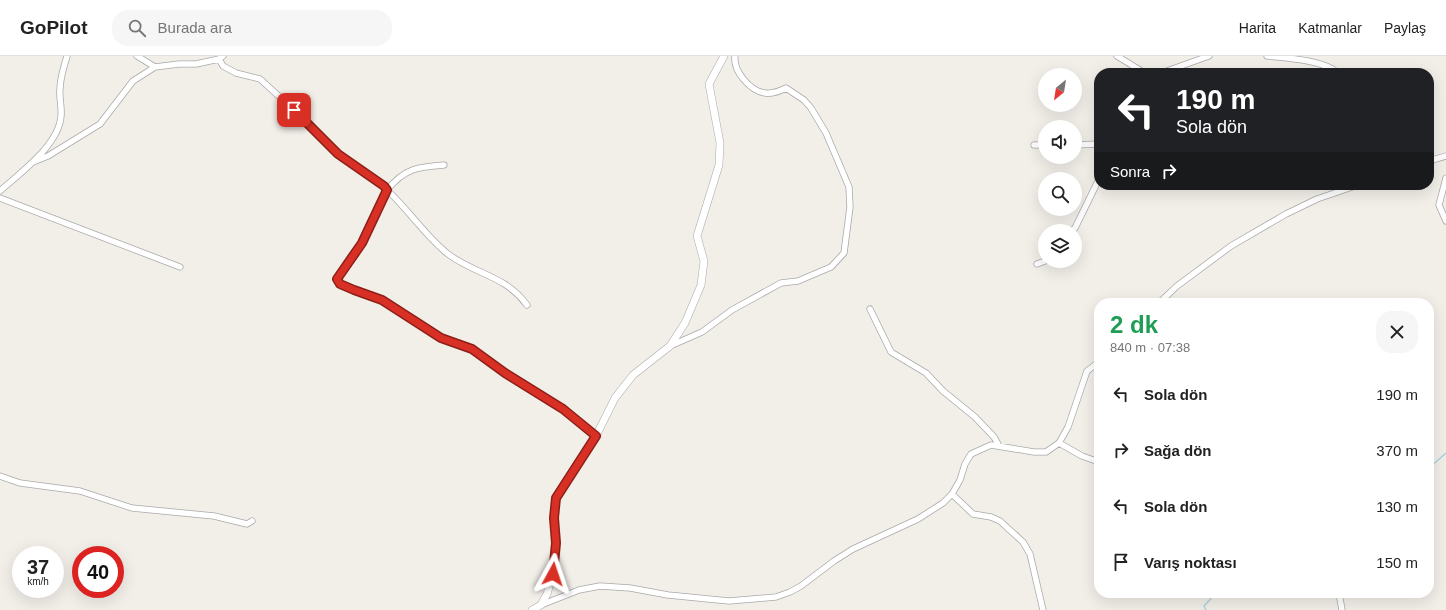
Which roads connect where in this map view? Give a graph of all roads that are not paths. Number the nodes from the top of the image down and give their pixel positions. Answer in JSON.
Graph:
{"nodes":[{"id":1,"x":67,"y":56,"type":"edge"},
{"id":2,"x":137,"y":56,"type":"edge"},
{"id":3,"x":724,"y":56,"type":"edge"},
{"id":4,"x":735,"y":56,"type":"edge"},
{"id":5,"x":1117,"y":56,"type":"edge"},
{"id":6,"x":1209,"y":56,"type":"edge"},
{"id":7,"x":1267,"y":56,"type":"edge"},
{"id":8,"x":221,"y":58,"type":"edge"},
{"id":9,"x":155,"y":67,"type":"junction"},
{"id":10,"x":1135,"y":68,"type":"edge"},
{"id":11,"x":1175,"y":68,"type":"edge"},
{"id":12,"x":1330,"y":68,"type":"edge"},
{"id":13,"x":1094,"y":144,"type":"edge"},
{"id":14,"x":1034,"y":145,"type":"dead end"},
{"id":15,"x":1038,"y":145,"type":"edge"},
{"id":16,"x":1082,"y":145,"type":"edge"},
{"id":17,"x":1446,"y":157,"type":"edge"},
{"id":18,"x":1434,"y":160,"type":"edge"},
{"id":19,"x":33,"y":162,"type":"junction"},
{"id":20,"x":444,"y":165,"type":"dead end"},
{"id":21,"x":1446,"y":178,"type":"edge"},
{"id":22,"x":1094,"y":189,"type":"edge"},
{"id":23,"x":387,"y":190,"type":"junction"},
{"id":24,"x":1344,"y":190,"type":"edge"},
{"id":25,"x":0,"y":191,"type":"edge"},
{"id":26,"x":0,"y":198,"type":"edge"},
{"id":27,"x":1446,"y":221,"type":"edge"},
{"id":28,"x":1076,"y":224,"type":"edge"},
{"id":29,"x":180,"y":266,"type":"dead end"},
{"id":30,"x":1164,"y":298,"type":"edge"},
{"id":31,"x":527,"y":305,"type":"dead end"},
{"id":32,"x":870,"y":309,"type":"dead end"},
{"id":33,"x":670,"y":346,"type":"junction"},
{"id":34,"x":1094,"y":366,"type":"edge"},
{"id":35,"x":596,"y":436,"type":"junction"},
{"id":36,"x":1059,"y":443,"type":"junction"},
{"id":37,"x":999,"y":446,"type":"junction"},
{"id":38,"x":1094,"y":460,"type":"edge"},
{"id":39,"x":0,"y":476,"type":"edge"},
{"id":40,"x":952,"y":494,"type":"junction"},
{"id":41,"x":252,"y":520,"type":"dead end"},
{"id":42,"x":1340,"y":598,"type":"edge"},
{"id":43,"x":541,"y":605,"type":"junction"},
{"id":44,"x":532,"y":610,"type":"edge"},
{"id":45,"x":1043,"y":610,"type":"edge"},
{"id":46,"x":1342,"y":610,"type":"edge"}],
"edges":[{"from":1,"to":19,"type":"street"},
{"from":2,"to":9,"type":"street"},
{"from":3,"to":33,"type":"street"},
{"from":4,"to":33,"type":"street"},
{"from":5,"to":10,"type":"street"},
{"from":6,"to":11,"type":"street"},
{"from":7,"to":12,"type":"street"},
{"from":8,"to":9,"type":"street"},
{"from":8,"to":23,"type":"street"},
{"from":9,"to":19,"type":"street"},
{"from":13,"to":16,"type":"street"},
{"from":14,"to":15,"type":"street"},
{"from":17,"to":18,"type":"street"},
{"from":19,"to":25,"type":"street"},
{"from":20,"to":23,"type":"street"},
{"from":21,"to":27,"type":"street"},
{"from":22,"to":28,"type":"street"},
{"from":23,"to":31,"type":"street"},
{"from":23,"to":35,"type":"street"},
{"from":24,"to":30,"type":"street"},
{"from":26,"to":29,"type":"street"},
{"from":32,"to":37,"type":"street"},
{"from":33,"to":35,"type":"street"},
{"from":34,"to":36,"type":"street"},
{"from":35,"to":43,"type":"street"},
{"from":36,"to":37,"type":"street"},
{"from":36,"to":38,"type":"street"},
{"from":37,"to":40,"type":"street"},
{"from":39,"to":41,"type":"street"},
{"from":40,"to":43,"type":"street"},
{"from":40,"to":45,"type":"street"},
{"from":42,"to":46,"type":"street"},
{"from":43,"to":44,"type":"street"}]}
